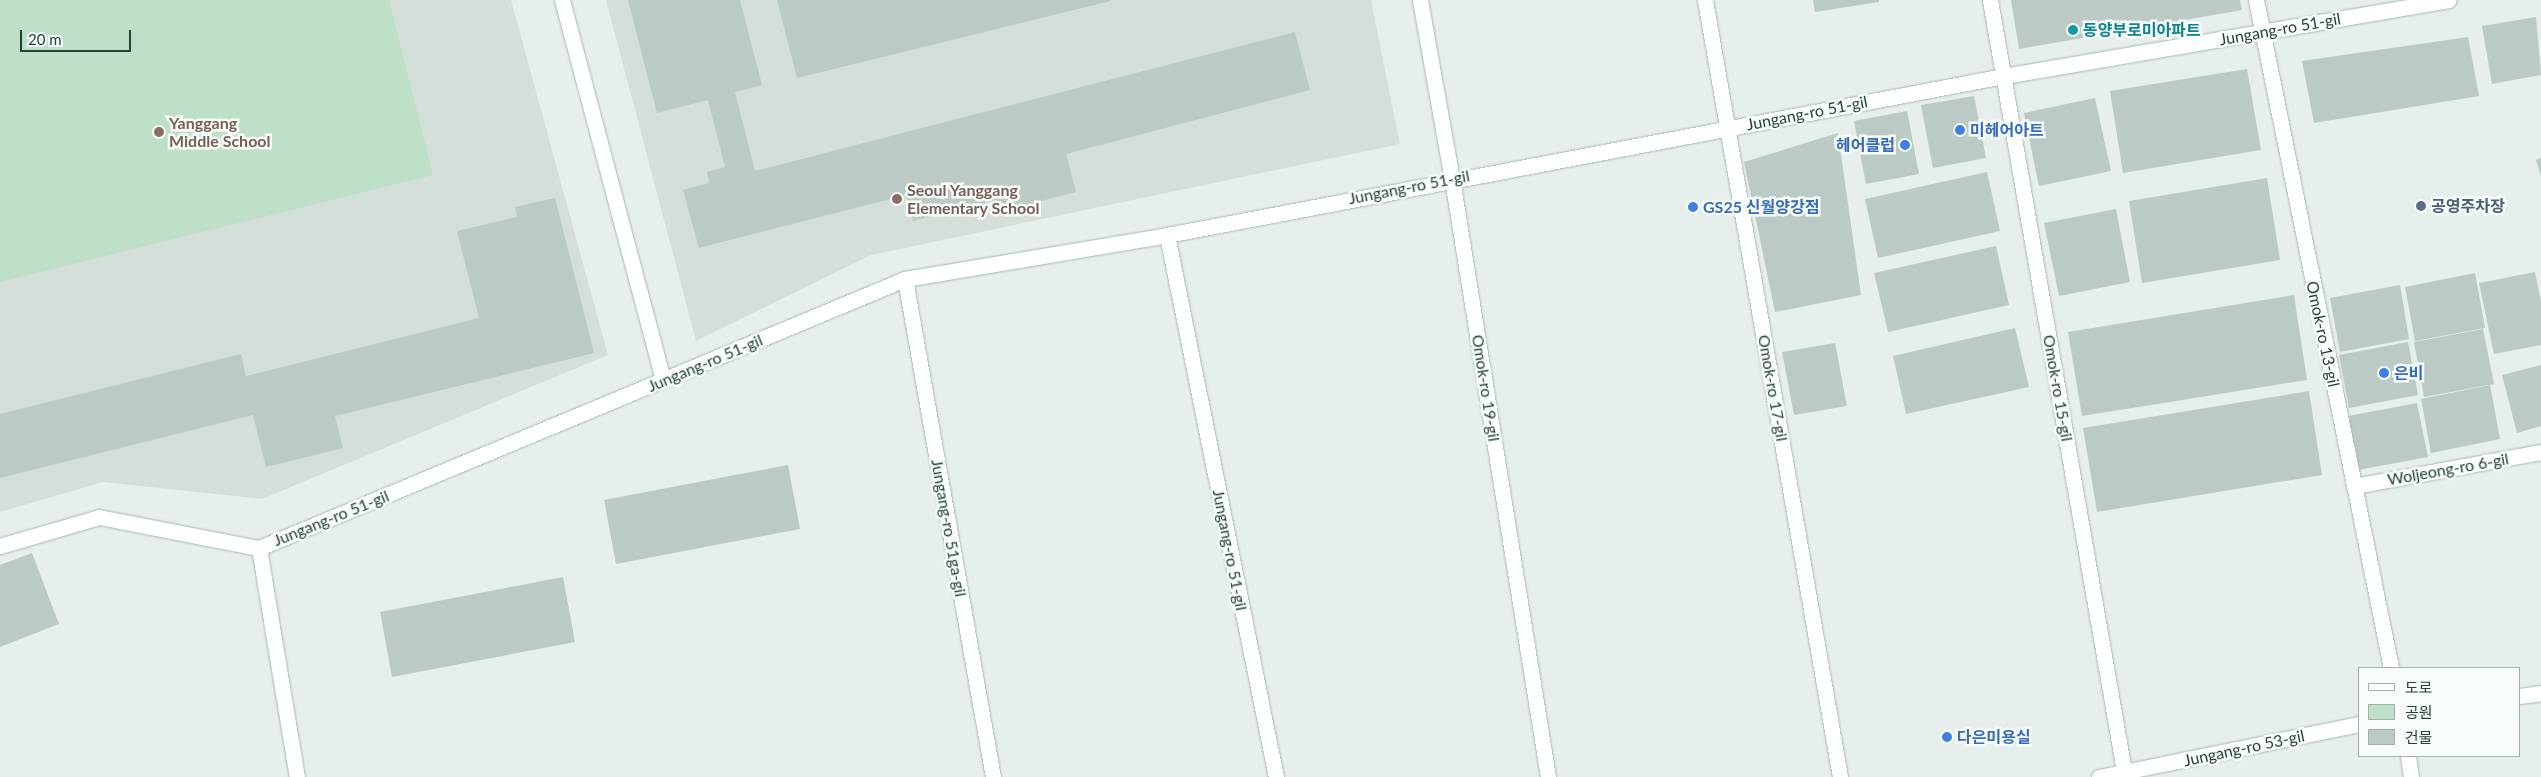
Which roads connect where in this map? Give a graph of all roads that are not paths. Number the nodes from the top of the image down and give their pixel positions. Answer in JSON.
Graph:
{"nodes":[{"id":1,"x":562,"y":0,"type":"edge"},
{"id":2,"x":1420,"y":0,"type":"edge"},
{"id":3,"x":1705,"y":0,"type":"edge"},
{"id":4,"x":1990,"y":0,"type":"edge"},
{"id":5,"x":2256,"y":0,"type":"edge"},
{"id":6,"x":2449,"y":0,"type":"edge"},
{"id":7,"x":2262,"y":32,"type":"junction"},
{"id":8,"x":2004,"y":76,"type":"junction"},
{"id":9,"x":1728,"y":127,"type":"junction"},
{"id":10,"x":1452,"y":179,"type":"junction"},
{"id":11,"x":1167,"y":235,"type":"junction"},
{"id":12,"x":906,"y":278,"type":"junction"},
{"id":13,"x":663,"y":380,"type":"junction"},
{"id":14,"x":2541,"y":452,"type":"edge"},
{"id":15,"x":2354,"y":486,"type":"junction"},
{"id":16,"x":0,"y":546,"type":"edge"},
{"id":17,"x":259,"y":548,"type":"junction"},
{"id":18,"x":2391,"y":667,"type":"edge"},
{"id":19,"x":2541,"y":693,"type":"edge"},
{"id":20,"x":2521,"y":696,"type":"edge"},
{"id":21,"x":2358,"y":724,"type":"edge"},
{"id":22,"x":2408,"y":757,"type":"edge"},
{"id":23,"x":2125,"y":775,"type":"edge"},
{"id":24,"x":297,"y":777,"type":"edge"},
{"id":25,"x":993,"y":777,"type":"edge"},
{"id":26,"x":1276,"y":777,"type":"edge"},
{"id":27,"x":1548,"y":777,"type":"edge"},
{"id":28,"x":1840,"y":777,"type":"edge"},
{"id":29,"x":2098,"y":777,"type":"edge"},
{"id":30,"x":2411,"y":777,"type":"edge"}],
"edges":[{"from":1,"to":13,"type":"street"},
{"from":2,"to":10,"type":"street","name":"Omok-ro 19-gil"},
{"from":3,"to":9,"type":"street","name":"Omok-ro 17-gil"},
{"from":4,"to":8,"type":"street","name":"Omok-ro 15-gil"},
{"from":5,"to":7,"type":"street","name":"Omok-ro 13-gil"},
{"from":6,"to":7,"type":"street","name":"Jungang-ro 51-gil"},
{"from":7,"to":8,"type":"street","name":"Jungang-ro 51-gil"},
{"from":7,"to":15,"type":"street","name":"Omok-ro 13-gil"},
{"from":8,"to":9,"type":"street","name":"Jungang-ro 51-gil"},
{"from":8,"to":23,"type":"street","name":"Omok-ro 15-gil"},
{"from":9,"to":10,"type":"street","name":"Jungang-ro 51-gil"},
{"from":9,"to":28,"type":"street","name":"Omok-ro 17-gil"},
{"from":10,"to":11,"type":"street","name":"Jungang-ro 51-gil"},
{"from":10,"to":27,"type":"street","name":"Omok-ro 19-gil"},
{"from":11,"to":12,"type":"street","name":"Jungang-ro 51-gil"},
{"from":11,"to":26,"type":"street","name":"Jungang-ro 51-gil"},
{"from":12,"to":13,"type":"street","name":"Jungang-ro 51-gil"},
{"from":12,"to":25,"type":"street","name":"Jungang-ro 51ga-gil"},
{"from":13,"to":17,"type":"street","name":"Jungang-ro 51-gil"},
{"from":14,"to":15,"type":"street","name":"Woljeong-ro 6-gil"},
{"from":15,"to":18,"type":"street","name":"Omok-ro 13-gil"},
{"from":16,"to":17,"type":"street","name":"Jungang-ro 51-gil"},
{"from":17,"to":24,"type":"street","name":"Jungang-ro 51-gil"},
{"from":19,"to":20,"type":"street"},
{"from":21,"to":23,"type":"street","name":"Jungang-ro 53-gil"},
{"from":22,"to":30,"type":"street"},
{"from":23,"to":29,"type":"street","name":"Jungang-ro 53-gil"}]}
